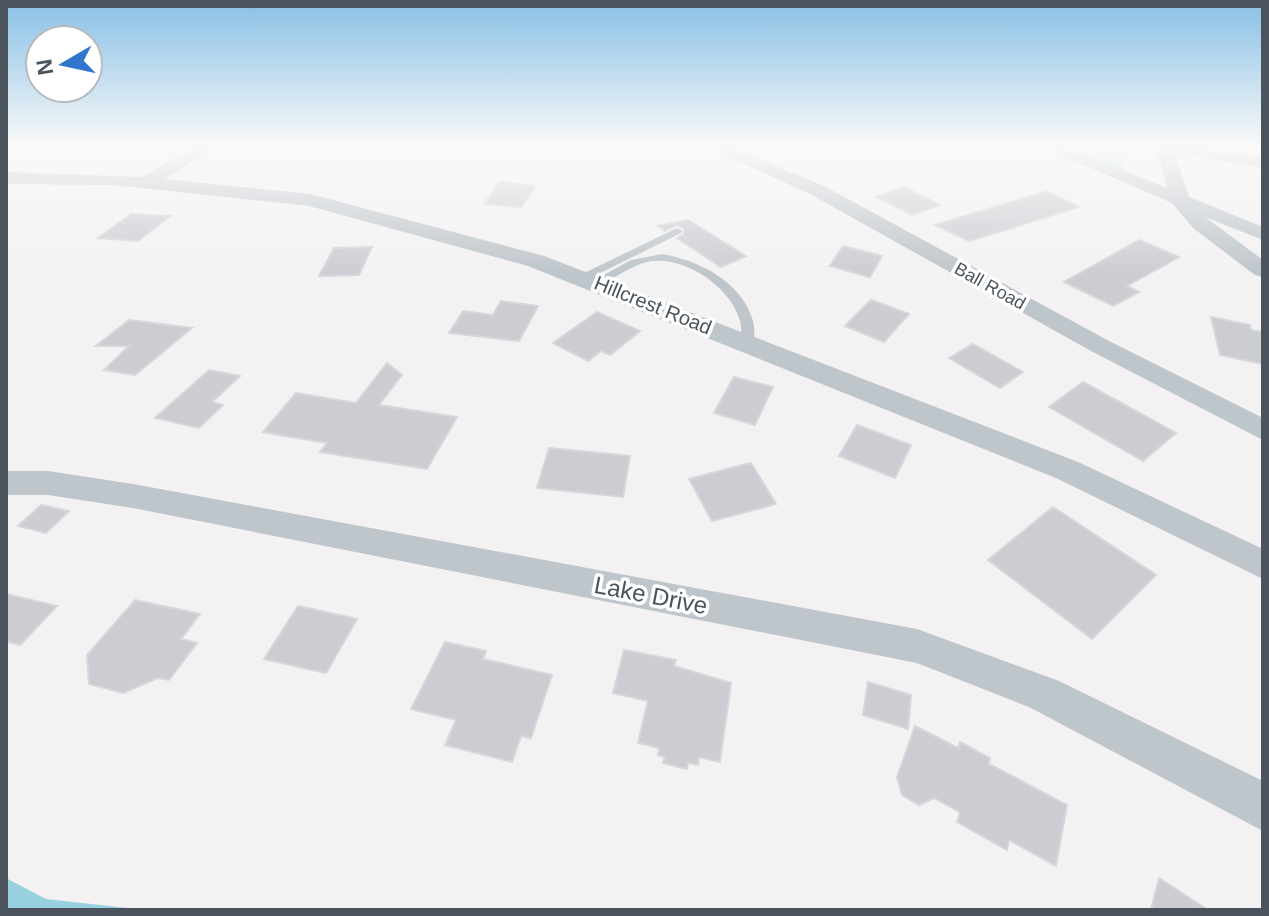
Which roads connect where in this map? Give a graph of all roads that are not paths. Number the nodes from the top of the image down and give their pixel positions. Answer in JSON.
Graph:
{"nodes":[{"id":1,"x":217,"y":190,"type":"edge"},
{"id":2,"x":816,"y":190,"type":"edge"},
{"id":3,"x":1153,"y":190,"type":"edge"},
{"id":4,"x":1177,"y":190,"type":"edge"},
{"id":5,"x":1180,"y":201,"type":"junction"},
{"id":6,"x":677,"y":231,"type":"dead end"},
{"id":7,"x":1263,"y":234,"type":"edge"},
{"id":8,"x":1263,"y":270,"type":"edge"},
{"id":9,"x":590,"y":280,"type":"junction"},
{"id":10,"x":748,"y":343,"type":"junction"},
{"id":11,"x":1263,"y":430,"type":"edge"},
{"id":12,"x":6,"y":483,"type":"edge"},
{"id":13,"x":1263,"y":565,"type":"edge"},
{"id":14,"x":1263,"y":809,"type":"edge"}],
"edges":[{"from":1,"to":9,"type":"street","name":"Hillcrest Road"},
{"from":2,"to":11,"type":"street","name":"Ball Road"},
{"from":3,"to":5,"type":"street"},
{"from":4,"to":5,"type":"street"},
{"from":5,"to":7,"type":"street"},
{"from":5,"to":8,"type":"street"},
{"from":6,"to":9,"type":"lane"},
{"from":9,"to":10,"type":"street","name":"Hillcrest Road"},
{"from":9,"to":10,"type":"lane"},
{"from":10,"to":13,"type":"street","name":"Hillcrest Road"},
{"from":12,"to":14,"type":"street","name":"Lake Drive"}]}
